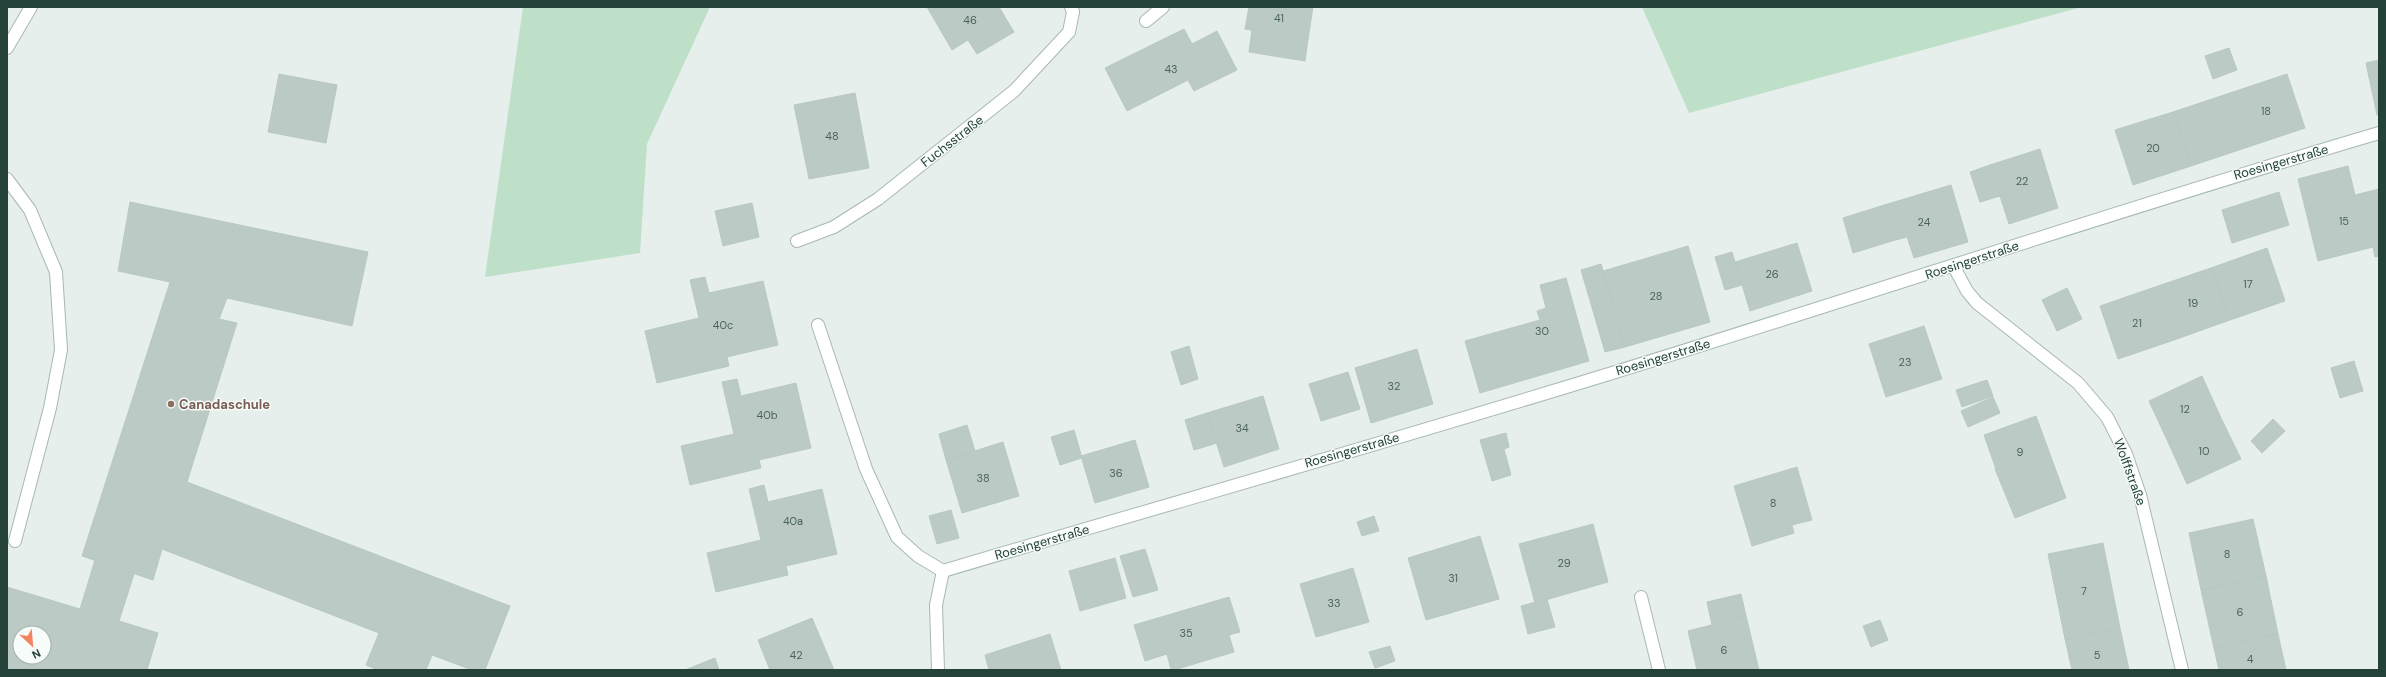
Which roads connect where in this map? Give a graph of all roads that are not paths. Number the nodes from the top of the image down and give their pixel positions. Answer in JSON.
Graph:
{"nodes":[{"id":1,"x":31,"y":7,"type":"edge"},
{"id":2,"x":1163,"y":7,"type":"edge"},
{"id":3,"x":1072,"y":10,"type":"edge"},
{"id":4,"x":1146,"y":21,"type":"dead end"},
{"id":5,"x":7,"y":48,"type":"edge"},
{"id":6,"x":2379,"y":133,"type":"edge"},
{"id":7,"x":7,"y":179,"type":"edge"},
{"id":8,"x":796,"y":240,"type":"dead end"},
{"id":9,"x":1954,"y":267,"type":"junction"},
{"id":10,"x":818,"y":325,"type":"dead end"},
{"id":11,"x":15,"y":542,"type":"dead end"},
{"id":12,"x":943,"y":571,"type":"junction"},
{"id":13,"x":1641,"y":597,"type":"dead end"},
{"id":14,"x":938,"y":670,"type":"edge"},
{"id":15,"x":1659,"y":670,"type":"edge"},
{"id":16,"x":2182,"y":670,"type":"edge"}],
"edges":[{"from":1,"to":5,"type":"street"},
{"from":2,"to":4,"type":"street"},
{"from":3,"to":8,"type":"street","name":"Fuchsstraße"},
{"from":6,"to":9,"type":"street","name":"Roesingerstraße"},
{"from":7,"to":11,"type":"street"},
{"from":9,"to":12,"type":"street","name":"Roesingerstraße"},
{"from":9,"to":16,"type":"street","name":"Wolffstraße"},
{"from":10,"to":12,"type":"street"},
{"from":12,"to":14,"type":"street"},
{"from":13,"to":15,"type":"street"}]}
